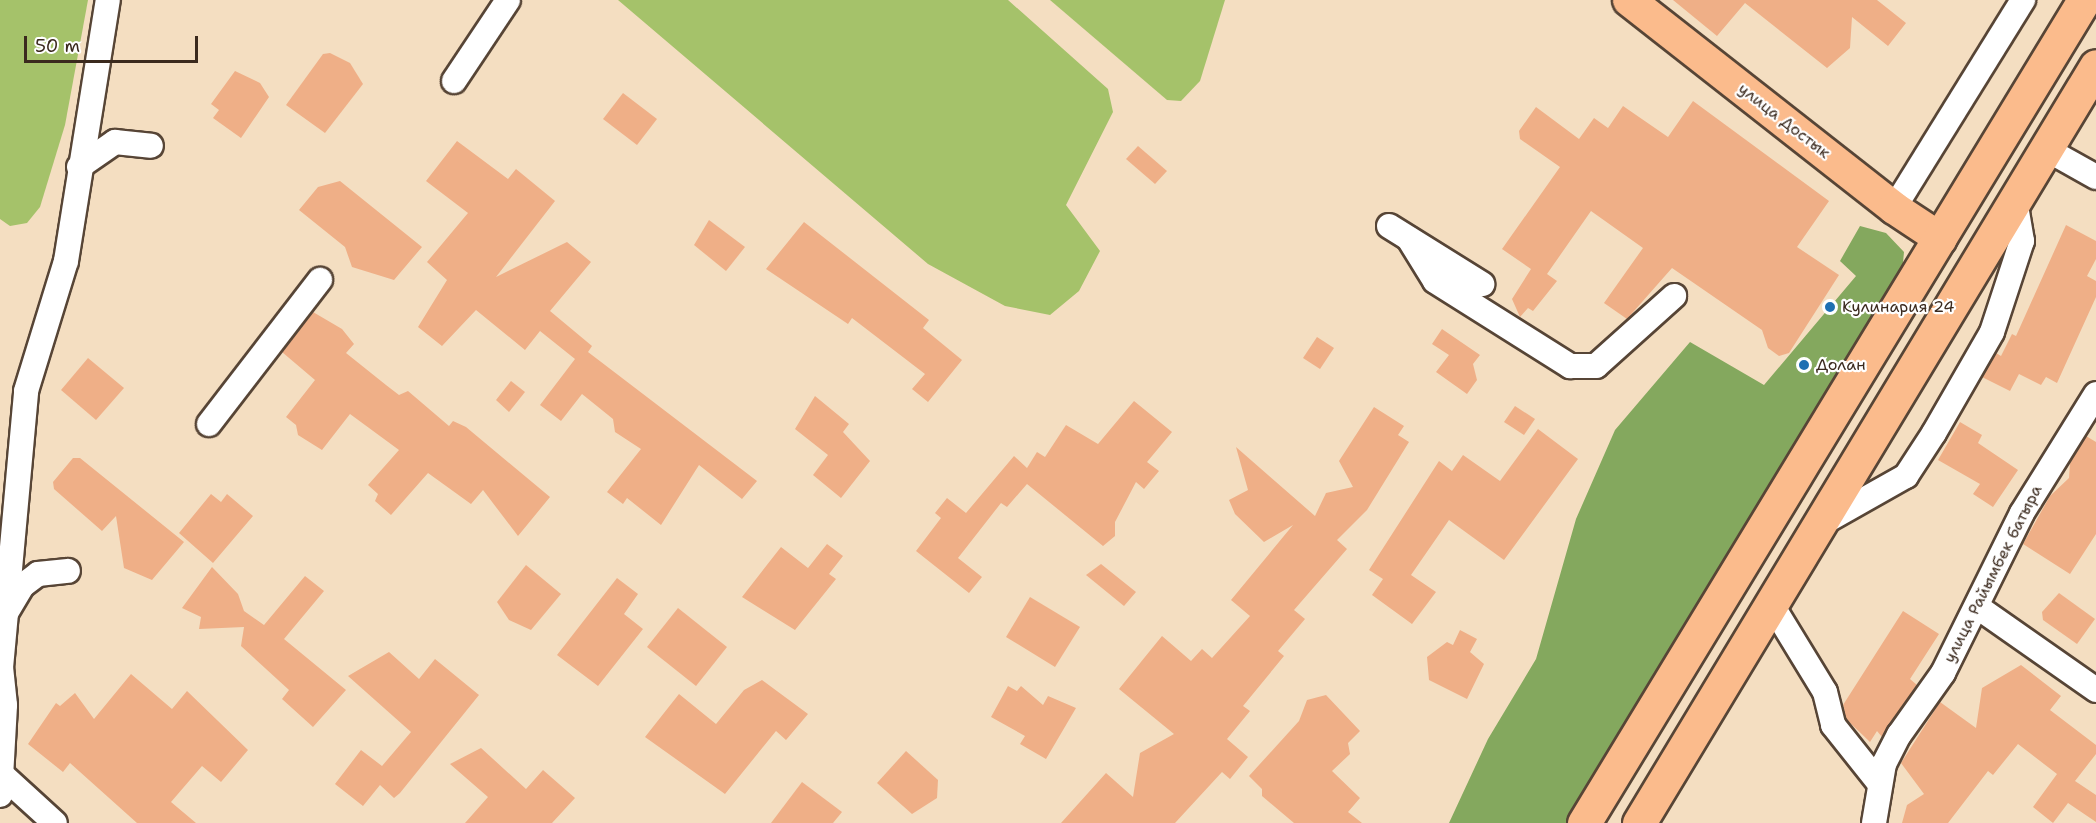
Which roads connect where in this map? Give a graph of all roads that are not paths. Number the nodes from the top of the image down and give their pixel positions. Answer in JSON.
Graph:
{"nodes":[{"id":1,"x":108,"y":0,"type":"edge"},
{"id":2,"x":508,"y":0,"type":"edge"},
{"id":3,"x":1629,"y":0,"type":"edge"},
{"id":4,"x":2023,"y":0,"type":"edge"},
{"id":5,"x":2084,"y":0,"type":"edge"},
{"id":6,"x":2096,"y":66,"type":"edge"},
{"id":7,"x":454,"y":81,"type":"dead end"},
{"id":8,"x":151,"y":146,"type":"dead end"},
{"id":9,"x":2046,"y":149,"type":"junction"},
{"id":10,"x":80,"y":167,"type":"junction"},
{"id":11,"x":2096,"y":177,"type":"edge"},
{"id":12,"x":2015,"y":200,"type":"junction"},
{"id":13,"x":1894,"y":208,"type":"junction"},
{"id":14,"x":1941,"y":239,"type":"junction"},
{"id":15,"x":320,"y":280,"type":"dead end"},
{"id":16,"x":1482,"y":284,"type":"dead end"},
{"id":17,"x":1674,"y":296,"type":"dead end"},
{"id":18,"x":2096,"y":394,"type":"edge"},
{"id":19,"x":210,"y":424,"type":"dead end"},
{"id":20,"x":1815,"y":527,"type":"junction"},
{"id":21,"x":68,"y":572,"type":"dead end"},
{"id":22,"x":1770,"y":602,"type":"junction"},
{"id":23,"x":1979,"y":608,"type":"junction"},
{"id":24,"x":4,"y":615,"type":"junction"},
{"id":25,"x":2096,"y":690,"type":"edge"},
{"id":26,"x":0,"y":773,"type":"edge"},
{"id":27,"x":1880,"y":784,"type":"junction"},
{"id":28,"x":0,"y":795,"type":"edge"},
{"id":29,"x":55,"y":823,"type":"edge"},
{"id":30,"x":1584,"y":823,"type":"edge"},
{"id":31,"x":1639,"y":823,"type":"edge"},
{"id":32,"x":1874,"y":823,"type":"edge"}],
"edges":[{"from":1,"to":10,"type":"street"},
{"from":2,"to":7,"type":"street"},
{"from":3,"to":13,"type":"main road","name":"улица Достык"},
{"from":4,"to":13,"type":"street"},
{"from":5,"to":14,"type":"highway"},
{"from":6,"to":9,"type":"highway"},
{"from":8,"to":10,"type":"street"},
{"from":9,"to":11,"type":"street"},
{"from":9,"to":12,"type":"highway"},
{"from":10,"to":24,"type":"street"},
{"from":12,"to":20,"type":"highway"},
{"from":12,"to":20,"type":"street"},
{"from":13,"to":14,"type":"main road","name":"улица Достык"},
{"from":14,"to":30,"type":"highway"},
{"from":15,"to":19,"type":"street"},
{"from":16,"to":17,"type":"street"},
{"from":18,"to":23,"type":"street","name":"улица Райымбек батыра"},
{"from":20,"to":22,"type":"highway"},
{"from":21,"to":24,"type":"street"},
{"from":22,"to":27,"type":"street"},
{"from":22,"to":31,"type":"highway"},
{"from":23,"to":25,"type":"street"},
{"from":23,"to":27,"type":"street","name":"улица Райымбек батыра"},
{"from":24,"to":26,"type":"street"},
{"from":26,"to":28,"type":"street"},
{"from":26,"to":29,"type":"street"},
{"from":27,"to":32,"type":"street","name":"улица Райымбек батыра"}]}
